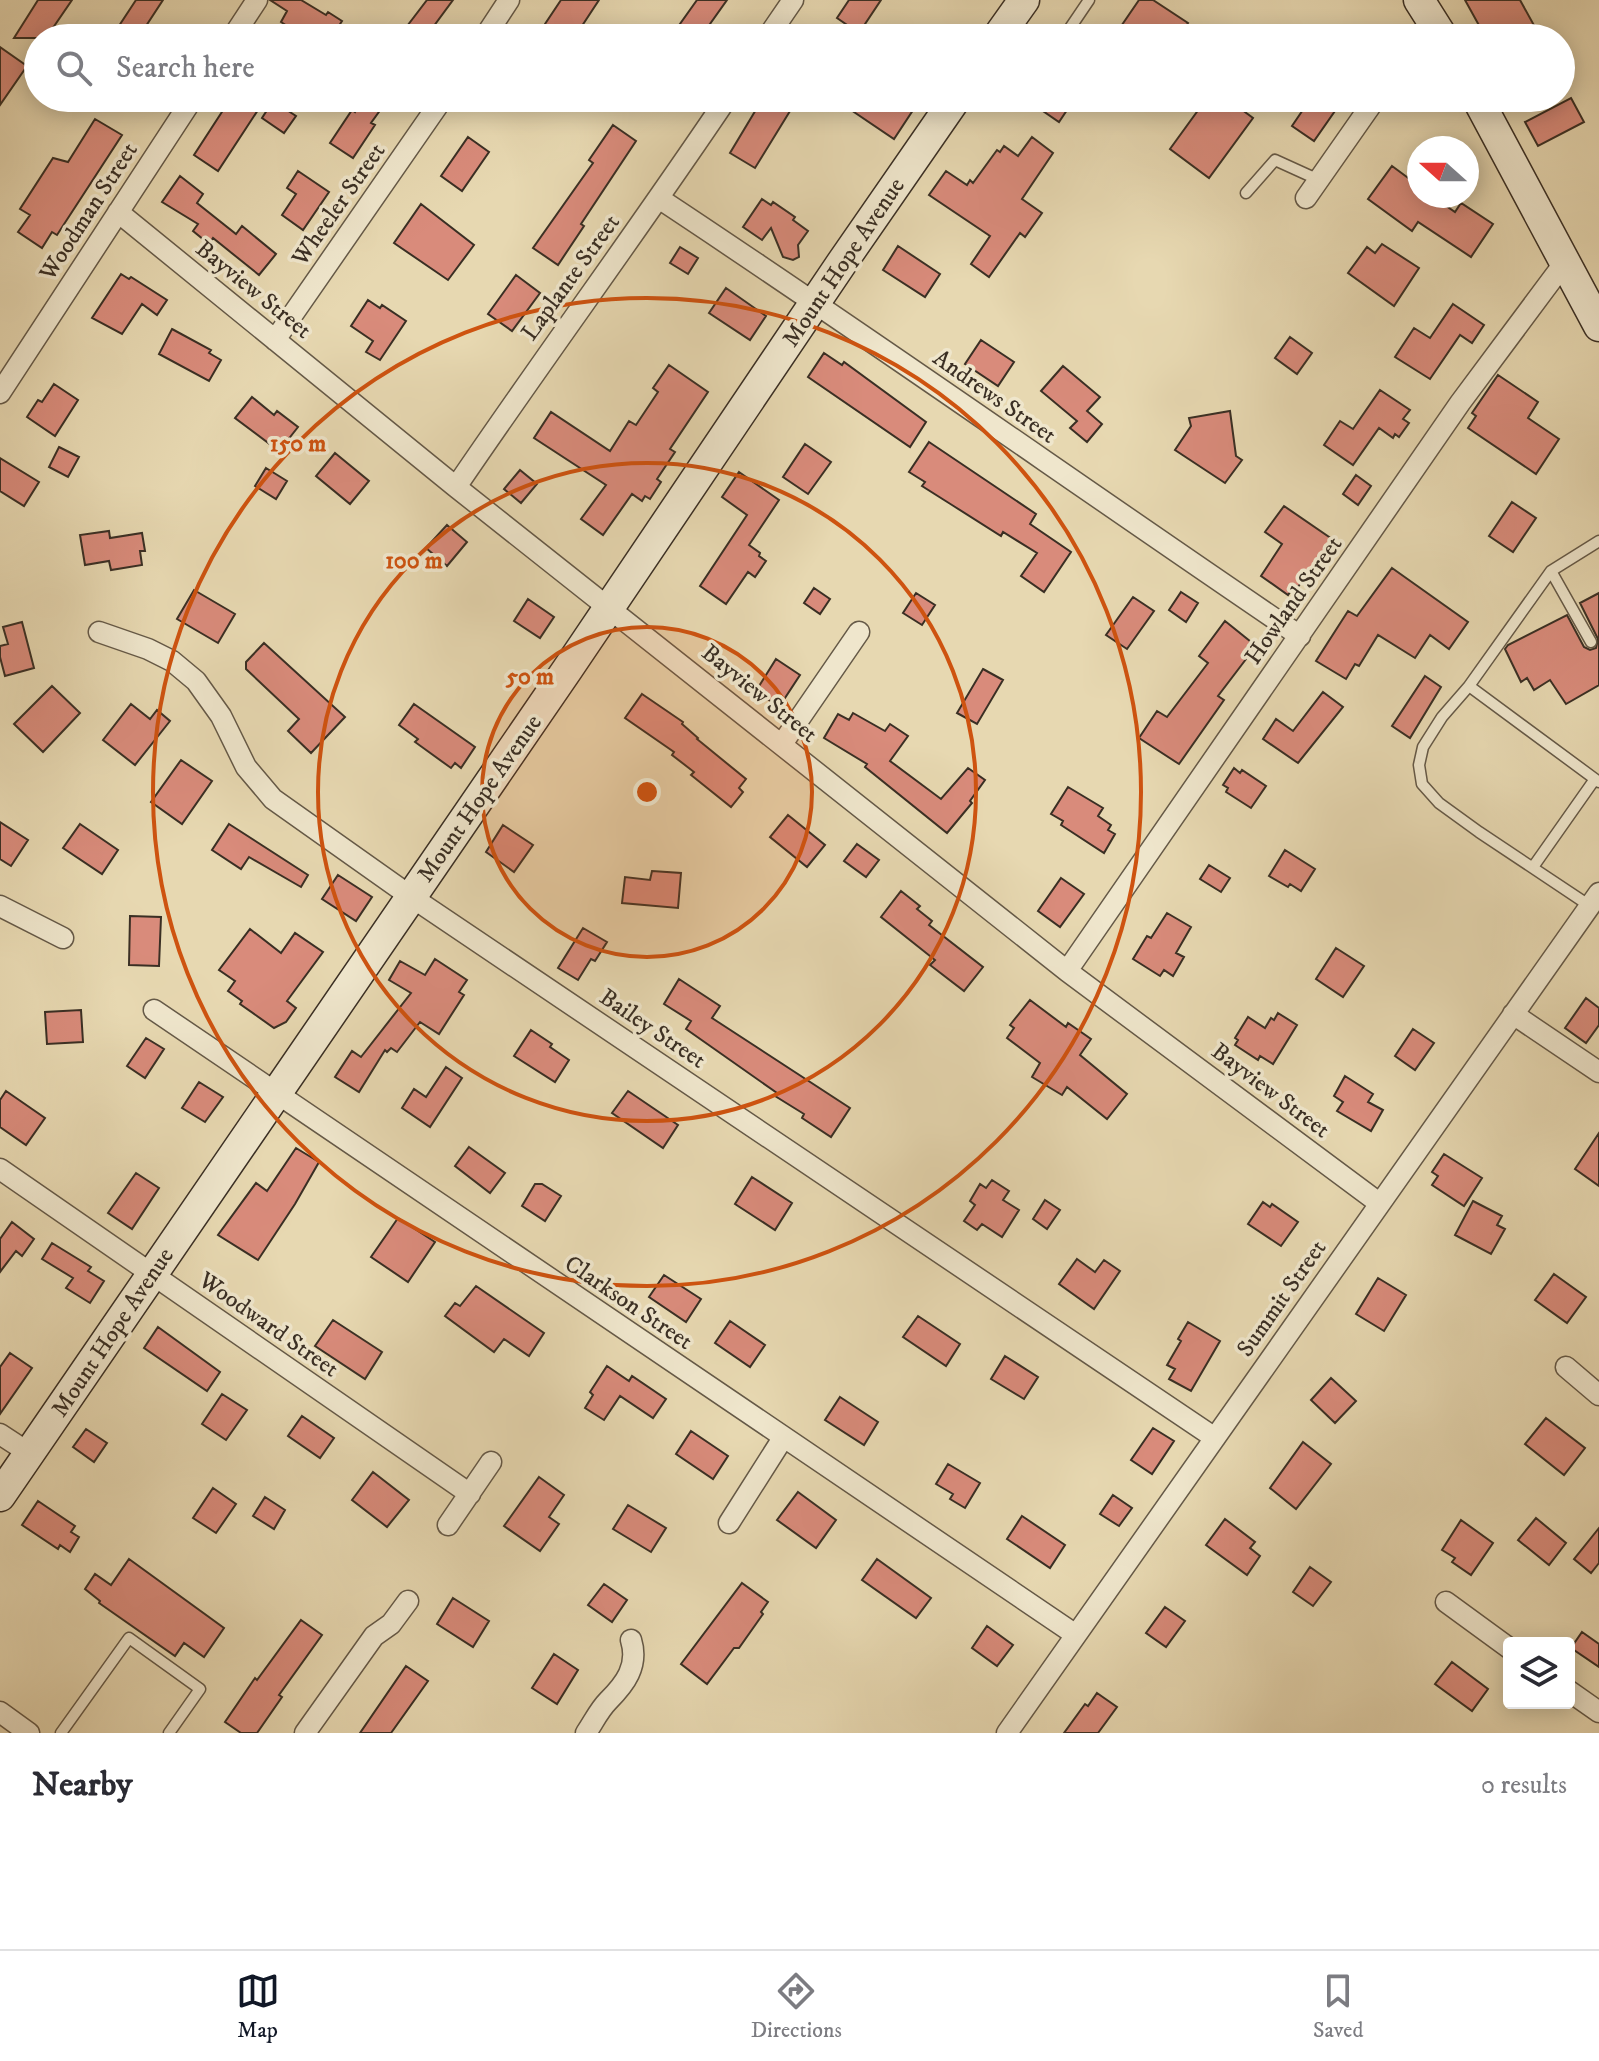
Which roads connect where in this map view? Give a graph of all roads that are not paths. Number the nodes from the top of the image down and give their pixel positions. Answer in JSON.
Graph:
{"nodes":[{"id":1,"x":257,"y":0,"type":"edge"},
{"id":2,"x":509,"y":0,"type":"edge"},
{"id":3,"x":793,"y":0,"type":"edge"},
{"id":4,"x":1024,"y":0,"type":"edge"},
{"id":5,"x":1089,"y":0,"type":"edge"},
{"id":6,"x":241,"y":24,"type":"edge"},
{"id":7,"x":493,"y":24,"type":"edge"},
{"id":8,"x":777,"y":24,"type":"edge"},
{"id":9,"x":1007,"y":24,"type":"edge"},
{"id":10,"x":1073,"y":24,"type":"edge"},
{"id":11,"x":184,"y":112,"type":"edge"},
{"id":12,"x":433,"y":112,"type":"edge"},
{"id":13,"x":718,"y":112,"type":"edge"},
{"id":14,"x":946,"y":112,"type":"edge"},
{"id":15,"x":1366,"y":112,"type":"edge"},
{"id":16,"x":1485,"y":112,"type":"edge"},
{"id":17,"x":1319,"y":180,"type":"junction"},
{"id":18,"x":1246,"y":193,"type":"dead end"},
{"id":19,"x":1306,"y":198,"type":"dead end"},
{"id":20,"x":660,"y":199,"type":"junction"},
{"id":21,"x":118,"y":212,"type":"junction"},
{"id":22,"x":1565,"y":262,"type":"junction"},
{"id":23,"x":815,"y":302,"type":"junction"},
{"id":24,"x":1599,"y":326,"type":"edge"},
{"id":25,"x":275,"y":340,"type":"junction"},
{"id":26,"x":0,"y":393,"type":"edge"},
{"id":27,"x":456,"y":487,"type":"junction"},
{"id":28,"x":1599,"y":541,"type":"edge"},
{"id":29,"x":1551,"y":571,"type":"junction"},
{"id":30,"x":610,"y":606,"type":"junction"},
{"id":31,"x":99,"y":632,"type":"dead end"},
{"id":32,"x":859,"y":632,"type":"dead end"},
{"id":33,"x":1300,"y":636,"type":"junction"},
{"id":34,"x":1591,"y":642,"type":"dead end"},
{"id":35,"x":1469,"y":686,"type":"junction"},
{"id":36,"x":782,"y":744,"type":"junction"},
{"id":37,"x":1597,"y":781,"type":"edge"},
{"id":38,"x":1533,"y":867,"type":"junction"},
{"id":39,"x":410,"y":896,"type":"junction"},
{"id":40,"x":1594,"y":899,"type":"edge"},
{"id":41,"x":0,"y":906,"type":"edge"},
{"id":42,"x":63,"y":938,"type":"dead end"},
{"id":43,"x":1067,"y":971,"type":"junction"},
{"id":44,"x":154,"y":1010,"type":"dead end"},
{"id":45,"x":1513,"y":1014,"type":"junction"},
{"id":46,"x":1599,"y":1072,"type":"edge"},
{"id":47,"x":276,"y":1091,"type":"junction"},
{"id":48,"x":0,"y":1169,"type":"edge"},
{"id":49,"x":1379,"y":1203,"type":"junction"},
{"id":50,"x":151,"y":1274,"type":"junction"},
{"id":51,"x":1566,"y":1367,"type":"dead end"},
{"id":52,"x":1599,"y":1395,"type":"edge"},
{"id":53,"x":0,"y":1434,"type":"edge"},
{"id":54,"x":783,"y":1438,"type":"junction"},
{"id":55,"x":1215,"y":1438,"type":"junction"},
{"id":56,"x":29,"y":1453,"type":"junction"},
{"id":57,"x":491,"y":1462,"type":"dead end"},
{"id":58,"x":470,"y":1494,"type":"junction"},
{"id":59,"x":0,"y":1496,"type":"edge"},
{"id":60,"x":729,"y":1523,"type":"dead end"},
{"id":61,"x":448,"y":1525,"type":"dead end"},
{"id":62,"x":408,"y":1601,"type":"dead end"},
{"id":63,"x":1446,"y":1602,"type":"dead end"},
{"id":64,"x":1076,"y":1635,"type":"junction"},
{"id":65,"x":631,"y":1640,"type":"dead end"},
{"id":66,"x":1503,"y":1644,"type":"edge"},
{"id":67,"x":1575,"y":1695,"type":"edge"},
{"id":68,"x":0,"y":1712,"type":"edge"},
{"id":69,"x":1599,"y":1712,"type":"edge"},
{"id":70,"x":29,"y":1733,"type":"edge"},
{"id":71,"x":61,"y":1733,"type":"edge"},
{"id":72,"x":169,"y":1733,"type":"edge"},
{"id":73,"x":305,"y":1733,"type":"edge"},
{"id":74,"x":586,"y":1733,"type":"edge"},
{"id":75,"x":1007,"y":1733,"type":"edge"}],
"edges":[{"from":1,"to":6,"type":"street"},
{"from":2,"to":7,"type":"street"},
{"from":3,"to":8,"type":"street"},
{"from":4,"to":9,"type":"main road"},
{"from":5,"to":10,"type":"lane"},
{"from":11,"to":21,"type":"street","name":"Woodman Street"},
{"from":12,"to":25,"type":"street","name":"Wheeler Street"},
{"from":13,"to":20,"type":"street","name":"Laplante Street"},
{"from":14,"to":23,"type":"main road","name":"Mount Hope Avenue"},
{"from":15,"to":17,"type":"street"},
{"from":16,"to":22,"type":"main road"},
{"from":17,"to":18,"type":"lane"},
{"from":17,"to":19,"type":"street"},
{"from":20,"to":23,"type":"street","name":"Andrews Street"},
{"from":20,"to":27,"type":"street","name":"Laplante Street"},
{"from":21,"to":25,"type":"street","name":"Bayview Street"},
{"from":21,"to":26,"type":"street","name":"Woodman Street"},
{"from":22,"to":24,"type":"main road"},
{"from":22,"to":33,"type":"street","name":"Howland Street"},
{"from":23,"to":30,"type":"main road","name":"Mount Hope Avenue"},
{"from":23,"to":33,"type":"street","name":"Andrews Street"},
{"from":25,"to":27,"type":"street","name":"Bayview Street"},
{"from":27,"to":30,"type":"street","name":"Bayview Street"},
{"from":28,"to":29,"type":"lane"},
{"from":29,"to":34,"type":"lane"},
{"from":29,"to":35,"type":"lane"},
{"from":30,"to":36,"type":"street","name":"Bayview Street"},
{"from":30,"to":39,"type":"main road","name":"Mount Hope Avenue"},
{"from":31,"to":39,"type":"street","name":"Bailey Street"},
{"from":32,"to":36,"type":"street"},
{"from":33,"to":43,"type":"street","name":"Howland Street"},
{"from":35,"to":37,"type":"lane"},
{"from":35,"to":38,"type":"lane"},
{"from":36,"to":43,"type":"street","name":"Bayview Street"},
{"from":37,"to":38,"type":"lane"},
{"from":38,"to":40,"type":"lane"},
{"from":39,"to":47,"type":"main road","name":"Mount Hope Avenue"},
{"from":39,"to":55,"type":"street","name":"Bailey Street"},
{"from":40,"to":45,"type":"street","name":"Summit Street"},
{"from":41,"to":42,"type":"street"},
{"from":43,"to":49,"type":"street","name":"Bayview Street"},
{"from":44,"to":47,"type":"street","name":"Clarkson Street"},
{"from":45,"to":46,"type":"street"},
{"from":45,"to":49,"type":"street","name":"Summit Street"},
{"from":47,"to":50,"type":"main road","name":"Mount Hope Avenue"},
{"from":47,"to":54,"type":"street","name":"Clarkson Street"},
{"from":48,"to":50,"type":"street","name":"Woodward Street"},
{"from":49,"to":55,"type":"street","name":"Summit Street"},
{"from":50,"to":56,"type":"main road","name":"Mount Hope Avenue"},
{"from":50,"to":58,"type":"street","name":"Woodward Street"},
{"from":51,"to":52,"type":"street"},
{"from":53,"to":56,"type":"street"},
{"from":54,"to":60,"type":"street"},
{"from":54,"to":64,"type":"street","name":"Clarkson Street"},
{"from":55,"to":64,"type":"street","name":"Summit Street"},
{"from":56,"to":59,"type":"main road","name":"Mount Hope Avenue"},
{"from":57,"to":58,"type":"street"},
{"from":58,"to":61,"type":"street"},
{"from":62,"to":73,"type":"street"},
{"from":63,"to":66,"type":"street"},
{"from":64,"to":75,"type":"street","name":"Summit Street"},
{"from":65,"to":74,"type":"street"},
{"from":67,"to":69,"type":"street"},
{"from":68,"to":70,"type":"street"},
{"from":71,"to":72,"type":"lane"}]}
